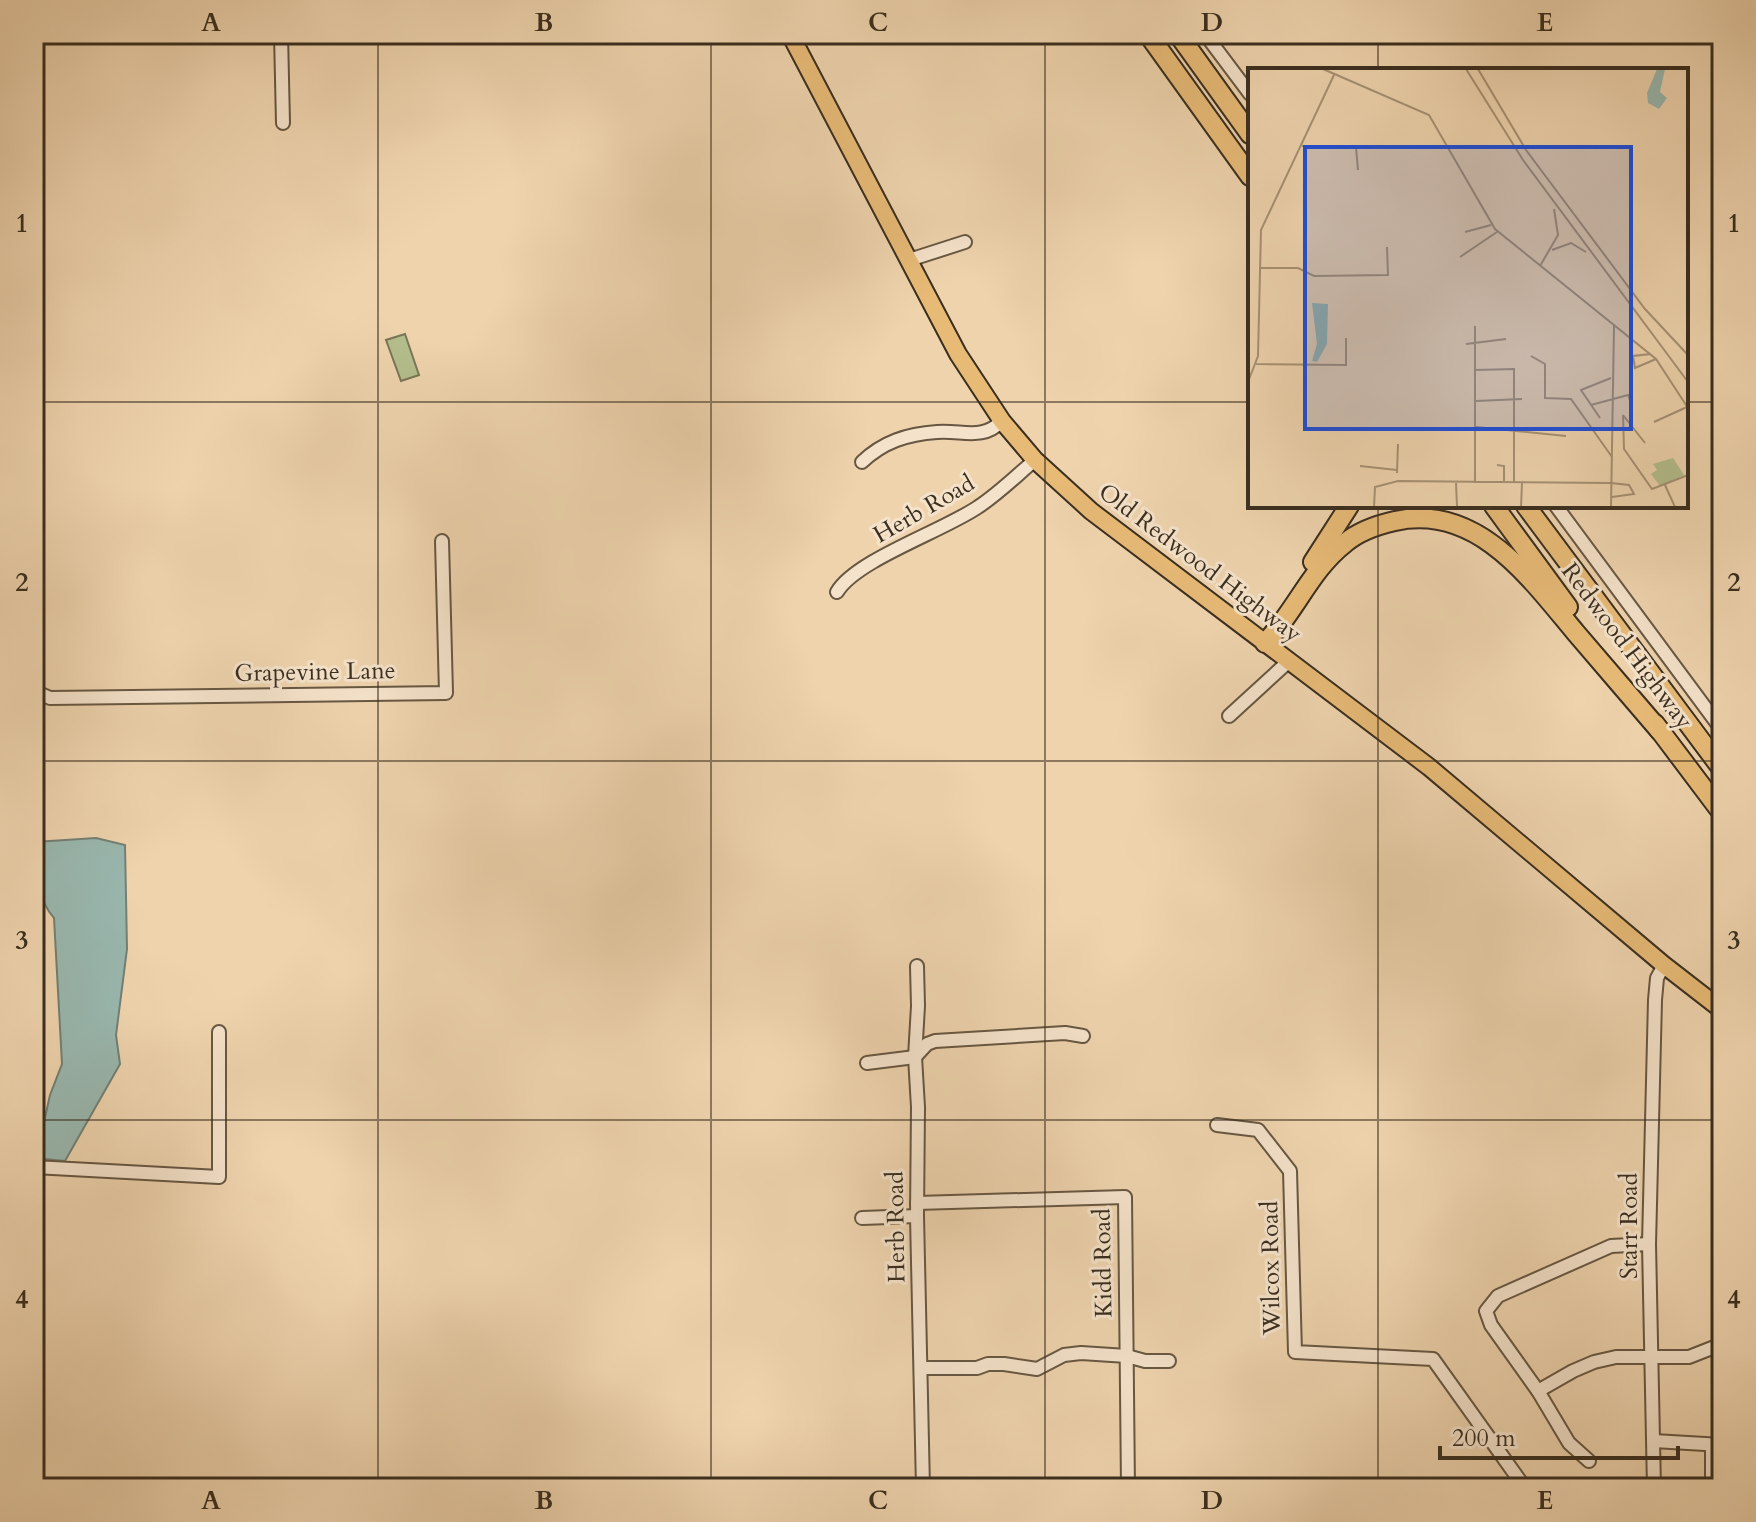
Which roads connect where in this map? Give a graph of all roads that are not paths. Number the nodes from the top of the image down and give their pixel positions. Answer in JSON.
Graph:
{"nodes":[{"id":1,"x":281,"y":34,"type":"edge"},
{"id":2,"x":790,"y":34,"type":"edge"},
{"id":3,"x":1148,"y":34,"type":"edge"},
{"id":4,"x":1178,"y":34,"type":"edge"},
{"id":5,"x":1205,"y":34,"type":"edge"},
{"id":6,"x":1248,"y":91,"type":"edge"},
{"id":7,"x":283,"y":123,"type":"dead end"},
{"id":8,"x":1248,"y":131,"type":"edge"},
{"id":9,"x":1221,"y":136,"type":"junction"},
{"id":10,"x":1248,"y":173,"type":"edge"},
{"id":11,"x":1248,"y":183,"type":"edge"},
{"id":12,"x":965,"y":242,"type":"dead end"},
{"id":13,"x":909,"y":260,"type":"junction"},
{"id":14,"x":1002,"y":421,"type":"junction"},
{"id":15,"x":1035,"y":460,"type":"junction"},
{"id":16,"x":862,"y":462,"type":"dead end"},
{"id":17,"x":1348,"y":508,"type":"edge"},
{"id":18,"x":1495,"y":508,"type":"edge"},
{"id":19,"x":1527,"y":508,"type":"edge"},
{"id":20,"x":1557,"y":508,"type":"edge"},
{"id":21,"x":442,"y":541,"type":"dead end"},
{"id":22,"x":837,"y":592,"type":"dead end"},
{"id":23,"x":1265,"y":643,"type":"junction"},
{"id":24,"x":1289,"y":661,"type":"junction"},
{"id":25,"x":34,"y":691,"type":"edge"},
{"id":26,"x":1229,"y":716,"type":"dead end"},
{"id":27,"x":1722,"y":730,"type":"edge"},
{"id":28,"x":1660,"y":731,"type":"junction"},
{"id":29,"x":1722,"y":769,"type":"edge"},
{"id":30,"x":1722,"y":813,"type":"edge"},
{"id":31,"x":1664,"y":965,"type":"junction"},
{"id":32,"x":917,"y":966,"type":"dead end"},
{"id":33,"x":1722,"y":1010,"type":"edge"},
{"id":34,"x":219,"y":1032,"type":"dead end"},
{"id":35,"x":1083,"y":1036,"type":"dead end"},
{"id":36,"x":915,"y":1057,"type":"junction"},
{"id":37,"x":867,"y":1063,"type":"dead end"},
{"id":38,"x":1217,"y":1125,"type":"dead end"},
{"id":39,"x":34,"y":1167,"type":"edge"},
{"id":40,"x":917,"y":1210,"type":"junction"},
{"id":41,"x":862,"y":1218,"type":"dead end"},
{"id":42,"x":1649,"y":1244,"type":"junction"},
{"id":43,"x":1722,"y":1344,"type":"edge"},
{"id":44,"x":1127,"y":1356,"type":"junction"},
{"id":45,"x":1651,"y":1358,"type":"junction"},
{"id":46,"x":1169,"y":1361,"type":"dead end"},
{"id":47,"x":921,"y":1368,"type":"junction"},
{"id":48,"x":1538,"y":1391,"type":"junction"},
{"id":49,"x":1654,"y":1441,"type":"junction"},
{"id":50,"x":1718,"y":1445,"type":"edge"},
{"id":51,"x":1589,"y":1461,"type":"dead end"},
{"id":52,"x":923,"y":1488,"type":"edge"},
{"id":53,"x":1128,"y":1488,"type":"edge"},
{"id":54,"x":1525,"y":1488,"type":"edge"},
{"id":55,"x":1654,"y":1488,"type":"edge"},
{"id":56,"x":1712,"y":1488,"type":"edge"}],
"edges":[{"from":1,"to":7,"type":"street"},
{"from":2,"to":13,"type":"main road","name":"Old Redwood Highway"},
{"from":3,"to":9,"type":"highway"},
{"from":4,"to":8,"type":"highway"},
{"from":5,"to":6,"type":"street"},
{"from":9,"to":10,"type":"highway"},
{"from":9,"to":11,"type":"highway"},
{"from":12,"to":13,"type":"street"},
{"from":13,"to":14,"type":"main road","name":"Old Redwood Highway"},
{"from":14,"to":15,"type":"main road","name":"Old Redwood Highway"},
{"from":14,"to":16,"type":"street"},
{"from":15,"to":22,"type":"street","name":"Herb Road"},
{"from":15,"to":23,"type":"main road","name":"Old Redwood Highway"},
{"from":17,"to":23,"type":"highway"},
{"from":18,"to":28,"type":"highway","name":"Redwood Highway"},
{"from":19,"to":29,"type":"highway","name":"Redwood Highway"},
{"from":20,"to":27,"type":"street"},
{"from":21,"to":25,"type":"street","name":"Grapevine Lane"},
{"from":23,"to":24,"type":"main road","name":"Old Redwood Highway"},
{"from":23,"to":28,"type":"highway"},
{"from":24,"to":26,"type":"street"},
{"from":24,"to":31,"type":"main road","name":"Old Redwood Highway"},
{"from":28,"to":30,"type":"highway","name":"Redwood Highway"},
{"from":31,"to":33,"type":"main road","name":"Old Redwood Highway"},
{"from":31,"to":42,"type":"street","name":"Starr Road"},
{"from":32,"to":36,"type":"street","name":"Herb Road"},
{"from":34,"to":39,"type":"street"},
{"from":35,"to":36,"type":"street"},
{"from":36,"to":37,"type":"street"},
{"from":36,"to":40,"type":"street","name":"Herb Road"},
{"from":38,"to":54,"type":"street","name":"Wilcox Road"},
{"from":40,"to":41,"type":"street"},
{"from":40,"to":44,"type":"street","name":"Kidd Road"},
{"from":40,"to":47,"type":"street","name":"Herb Road"},
{"from":42,"to":45,"type":"street","name":"Starr Road"},
{"from":42,"to":48,"type":"street"},
{"from":43,"to":45,"type":"street"},
{"from":44,"to":46,"type":"street"},
{"from":44,"to":47,"type":"street"},
{"from":44,"to":53,"type":"street","name":"Kidd Road"},
{"from":45,"to":48,"type":"street"},
{"from":45,"to":49,"type":"street","name":"Starr Road"},
{"from":47,"to":52,"type":"street","name":"Herb Road"},
{"from":48,"to":51,"type":"street"},
{"from":49,"to":50,"type":"street"},
{"from":49,"to":55,"type":"street","name":"Starr Road"},
{"from":50,"to":56,"type":"street"}]}
